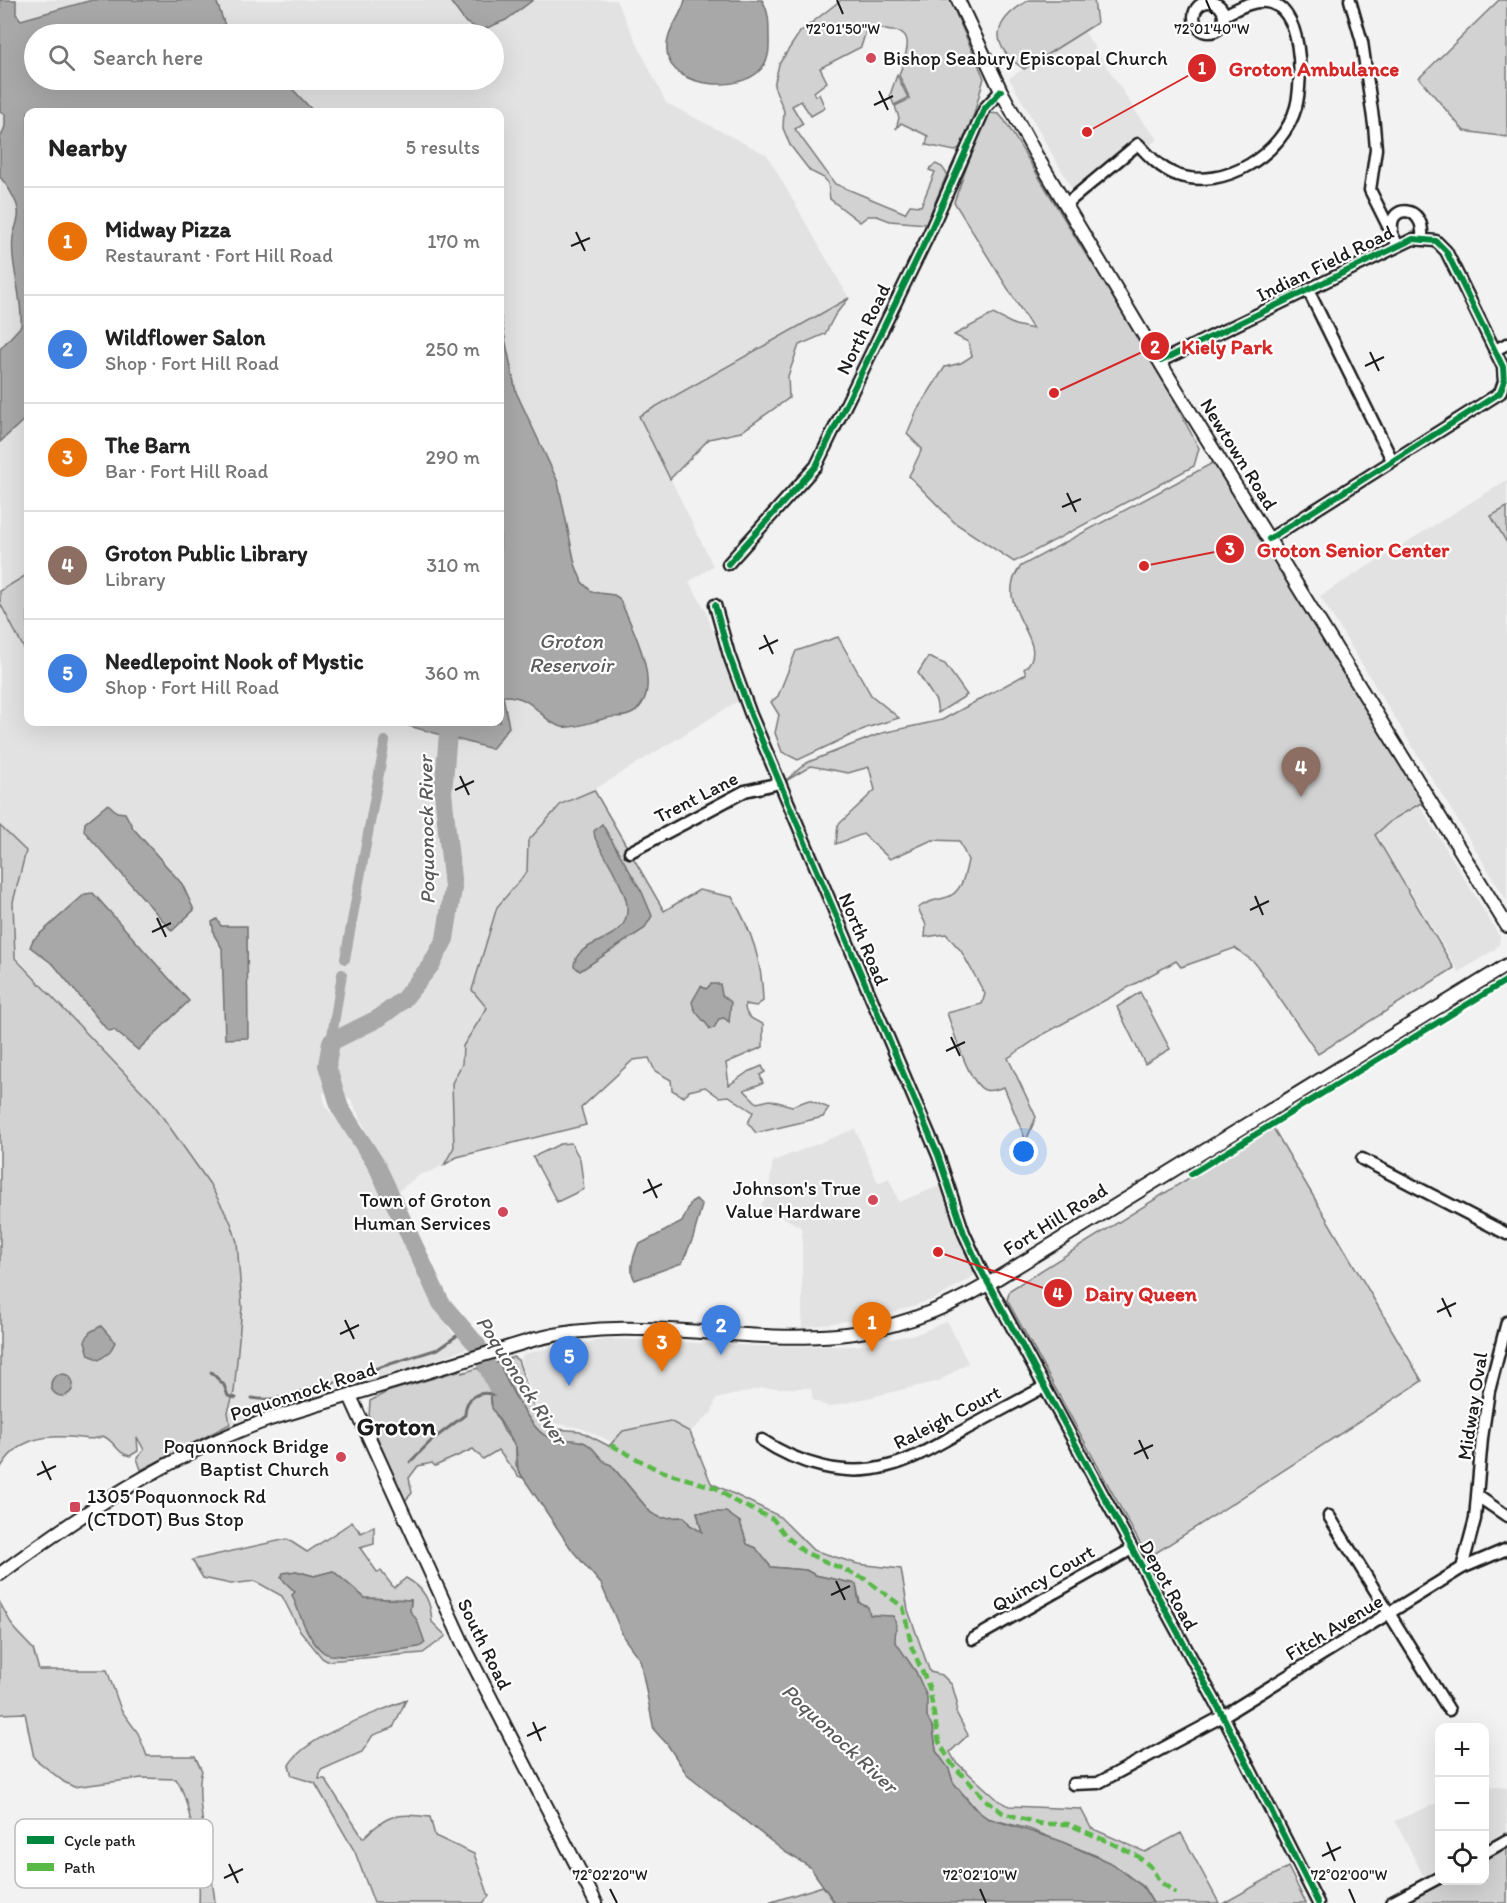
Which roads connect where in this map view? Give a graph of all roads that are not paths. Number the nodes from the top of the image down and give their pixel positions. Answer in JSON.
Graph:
{"nodes":[{"id":1,"x":958,"y":0,"type":"edge"},
{"id":2,"x":1350,"y":0,"type":"edge"},
{"id":3,"x":1224,"y":15,"type":"dead end"},
{"id":4,"x":1001,"y":91,"type":"junction"},
{"id":5,"x":1066,"y":204,"type":"junction"},
{"id":6,"x":1392,"y":229,"type":"junction"},
{"id":7,"x":1422,"y":238,"type":"junction"},
{"id":8,"x":1398,"y":246,"type":"junction"},
{"id":9,"x":1308,"y":290,"type":"junction"},
{"id":10,"x":1507,"y":344,"type":"edge"},
{"id":11,"x":1495,"y":350,"type":"junction"},
{"id":12,"x":1161,"y":362,"type":"junction"},
{"id":13,"x":1506,"y":374,"type":"edge"},
{"id":14,"x":1496,"y":397,"type":"junction"},
{"id":15,"x":1507,"y":401,"type":"edge"},
{"id":16,"x":1392,"y":460,"type":"junction"},
{"id":17,"x":1269,"y":538,"type":"junction"},
{"id":18,"x":728,"y":564,"type":"dead end"},
{"id":19,"x":715,"y":605,"type":"dead end"},
{"id":20,"x":780,"y":783,"type":"junction"},
{"id":21,"x":630,"y":852,"type":"dead end"},
{"id":22,"x":1507,"y":926,"type":"edge"},
{"id":23,"x":1507,"y":965,"type":"edge"},
{"id":24,"x":1362,"y":1159,"type":"dead end"},
{"id":25,"x":1507,"y":1234,"type":"edge"},
{"id":26,"x":988,"y":1284,"type":"junction"},
{"id":27,"x":1507,"y":1322,"type":"edge"},
{"id":28,"x":501,"y":1348,"type":"joint"},
{"id":29,"x":1044,"y":1387,"type":"junction"},
{"id":30,"x":350,"y":1396,"type":"junction"},
{"id":31,"x":762,"y":1440,"type":"dead end"},
{"id":32,"x":1479,"y":1497,"type":"junction"},
{"id":33,"x":1329,"y":1516,"type":"dead end"},
{"id":34,"x":1507,"y":1516,"type":"edge"},
{"id":35,"x":1507,"y":1549,"type":"edge"},
{"id":36,"x":1130,"y":1550,"type":"junction"},
{"id":37,"x":1462,"y":1568,"type":"junction"},
{"id":38,"x":0,"y":1574,"type":"edge"},
{"id":39,"x":1390,"y":1614,"type":"junction"},
{"id":40,"x":973,"y":1639,"type":"dead end"},
{"id":41,"x":1449,"y":1710,"type":"dead end"},
{"id":42,"x":1223,"y":1716,"type":"junction"},
{"id":43,"x":1073,"y":1784,"type":"dead end"},
{"id":44,"x":1507,"y":1840,"type":"edge"},
{"id":45,"x":1489,"y":1851,"type":"edge"},
{"id":46,"x":1435,"y":1881,"type":"edge"},
{"id":47,"x":596,"y":1903,"type":"edge"},
{"id":48,"x":1318,"y":1903,"type":"edge"},
{"id":49,"x":1391,"y":1903,"type":"edge"}],
"edges":[{"from":1,"to":4,"type":"main road"},
{"from":2,"to":6,"type":"street"},
{"from":3,"to":5,"type":"street"},
{"from":4,"to":5,"type":"main road","name":"Newtown Road"},
{"from":4,"to":18,"type":"street","name":"North Road"},
{"from":5,"to":12,"type":"main road","name":"Newtown Road"},
{"from":6,"to":7,"type":"street","name":"Indian Field Road"},
{"from":6,"to":8,"type":"street"},
{"from":7,"to":8,"type":"street","name":"Indian Field Road"},
{"from":7,"to":11,"type":"street","name":"Indian Field Road"},
{"from":8,"to":9,"type":"street","name":"Indian Field Road"},
{"from":9,"to":12,"type":"street","name":"Indian Field Road"},
{"from":9,"to":16,"type":"street"},
{"from":10,"to":11,"type":"street"},
{"from":11,"to":13,"type":"street","name":"Indian Field Road"},
{"from":12,"to":17,"type":"main road","name":"Newtown Road"},
{"from":13,"to":14,"type":"street","name":"Indian Field Road"},
{"from":14,"to":15,"type":"street"},
{"from":14,"to":16,"type":"street"},
{"from":16,"to":17,"type":"street"},
{"from":17,"to":22,"type":"main road","name":"Newtown Road"},
{"from":19,"to":20,"type":"street","name":"North Road"},
{"from":20,"to":21,"type":"street","name":"Trent Lane"},
{"from":20,"to":26,"type":"street","name":"North Road"},
{"from":23,"to":26,"type":"main road","name":"Fort Hill Road"},
{"from":24,"to":25,"type":"street"},
{"from":26,"to":28,"type":"main road","name":"Fort Hill Road"},
{"from":26,"to":29,"type":"street","name":"Depot Road"},
{"from":27,"to":32,"type":"street","name":"Midway Oval"},
{"from":28,"to":30,"type":"main road","name":"Poquonnock Road"},
{"from":29,"to":31,"type":"street","name":"Raleigh Court"},
{"from":29,"to":36,"type":"street","name":"Depot Road"},
{"from":30,"to":38,"type":"main road","name":"Poquonnock Road"},
{"from":30,"to":47,"type":"main road","name":"South Road"},
{"from":32,"to":34,"type":"street"},
{"from":32,"to":37,"type":"street","name":"Midway Oval"},
{"from":33,"to":39,"type":"street"},
{"from":35,"to":37,"type":"street"},
{"from":36,"to":40,"type":"street","name":"Quincy Court"},
{"from":36,"to":42,"type":"street","name":"Depot Road"},
{"from":37,"to":39,"type":"street","name":"Fitch Avenue"},
{"from":39,"to":41,"type":"street"},
{"from":39,"to":42,"type":"street","name":"Fitch Avenue"},
{"from":42,"to":43,"type":"street","name":"Fitch Avenue"},
{"from":42,"to":48,"type":"street","name":"Depot Road"},
{"from":44,"to":45,"type":"street"},
{"from":46,"to":49,"type":"street"}]}
